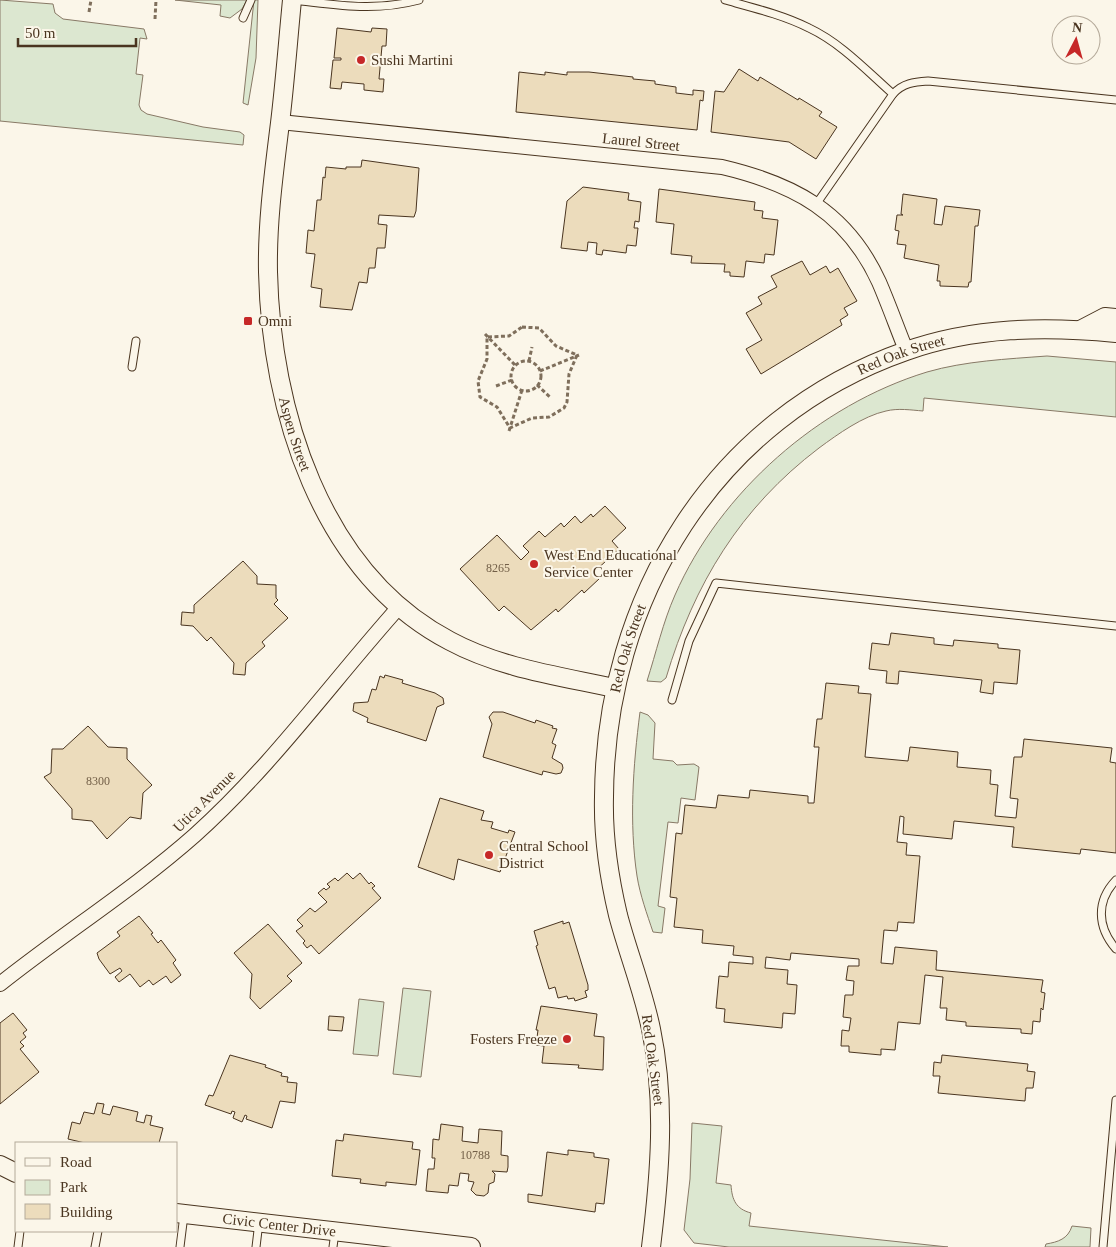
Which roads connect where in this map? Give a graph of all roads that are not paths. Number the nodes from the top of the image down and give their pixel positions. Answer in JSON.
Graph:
{"nodes":[{"id":1,"x":251,"y":0,"type":"edge"},
{"id":2,"x":292,"y":0,"type":"edge"},
{"id":3,"x":419,"y":0,"type":"edge"},
{"id":4,"x":726,"y":0,"type":"edge"},
{"id":5,"x":243,"y":18,"type":"dead end"},
{"id":6,"x":893,"y":94,"type":"junction"},
{"id":7,"x":1116,"y":100,"type":"edge"},
{"id":8,"x":280,"y":122,"type":"junction"},
{"id":9,"x":817,"y":203,"type":"junction"},
{"id":10,"x":1116,"y":318,"type":"edge"},
{"id":11,"x":1081,"y":330,"type":"junction"},
{"id":12,"x":1116,"y":333,"type":"edge"},
{"id":13,"x":136,"y":340,"type":"dead end"},
{"id":14,"x":906,"y":350,"type":"junction"},
{"id":15,"x":132,"y":367,"type":"dead end"},
{"id":16,"x":399,"y":607,"type":"junction"},
{"id":17,"x":1116,"y":626,"type":"edge"},
{"id":18,"x":614,"y":688,"type":"junction"},
{"id":19,"x":672,"y":700,"type":"dead end"},
{"id":20,"x":1116,"y":880,"type":"edge"},
{"id":21,"x":1116,"y":949,"type":"edge"},
{"id":22,"x":0,"y":984,"type":"edge"},
{"id":23,"x":1116,"y":1100,"type":"edge"},
{"id":24,"x":0,"y":1165,"type":"edge"},
{"id":25,"x":15,"y":1172,"type":"edge"},
{"id":26,"x":180,"y":1214,"type":"edge"},
{"id":27,"x":259,"y":1222,"type":"junction"},
{"id":28,"x":20,"y":1232,"type":"edge"},
{"id":29,"x":98,"y":1232,"type":"edge"},
{"id":30,"x":334,"y":1239,"type":"edge"},
{"id":31,"x":415,"y":1244,"type":"edge"},
{"id":32,"x":18,"y":1247,"type":"edge"},
{"id":33,"x":96,"y":1247,"type":"edge"},
{"id":34,"x":180,"y":1247,"type":"edge"},
{"id":35,"x":256,"y":1247,"type":"edge"},
{"id":36,"x":471,"y":1247,"type":"edge"},
{"id":37,"x":651,"y":1247,"type":"edge"},
{"id":38,"x":1103,"y":1247,"type":"edge"}],
"edges":[{"from":1,"to":5,"type":"lane"},
{"from":2,"to":3,"type":"lane"},
{"from":2,"to":8,"type":"street","name":"Aspen Street"},
{"from":4,"to":6,"type":"lane"},
{"from":6,"to":7,"type":"lane"},
{"from":6,"to":9,"type":"lane"},
{"from":8,"to":9,"type":"street","name":"Laurel Street"},
{"from":8,"to":16,"type":"street","name":"Aspen Street"},
{"from":9,"to":14,"type":"street","name":"Laurel Street"},
{"from":10,"to":11,"type":"street"},
{"from":11,"to":12,"type":"street","name":"Red Oak Street"},
{"from":11,"to":14,"type":"street","name":"Red Oak Street"},
{"from":13,"to":15,"type":"lane"},
{"from":14,"to":18,"type":"street","name":"Red Oak Street"},
{"from":16,"to":18,"type":"street","name":"Aspen Street"},
{"from":16,"to":22,"type":"street","name":"Utica Avenue"},
{"from":17,"to":19,"type":"lane"},
{"from":18,"to":37,"type":"street","name":"Red Oak Street"},
{"from":20,"to":21,"type":"lane"},
{"from":23,"to":38,"type":"lane"},
{"from":24,"to":25,"type":"street"},
{"from":26,"to":27,"type":"street","name":"Civic Center Drive"},
{"from":26,"to":34,"type":"lane"},
{"from":27,"to":30,"type":"street","name":"Civic Center Drive"},
{"from":27,"to":35,"type":"lane"},
{"from":28,"to":32,"type":"lane"},
{"from":29,"to":33,"type":"lane"},
{"from":30,"to":31,"type":"street","name":"Civic Center Drive"},
{"from":31,"to":36,"type":"street","name":"Civic Center Drive"}]}
